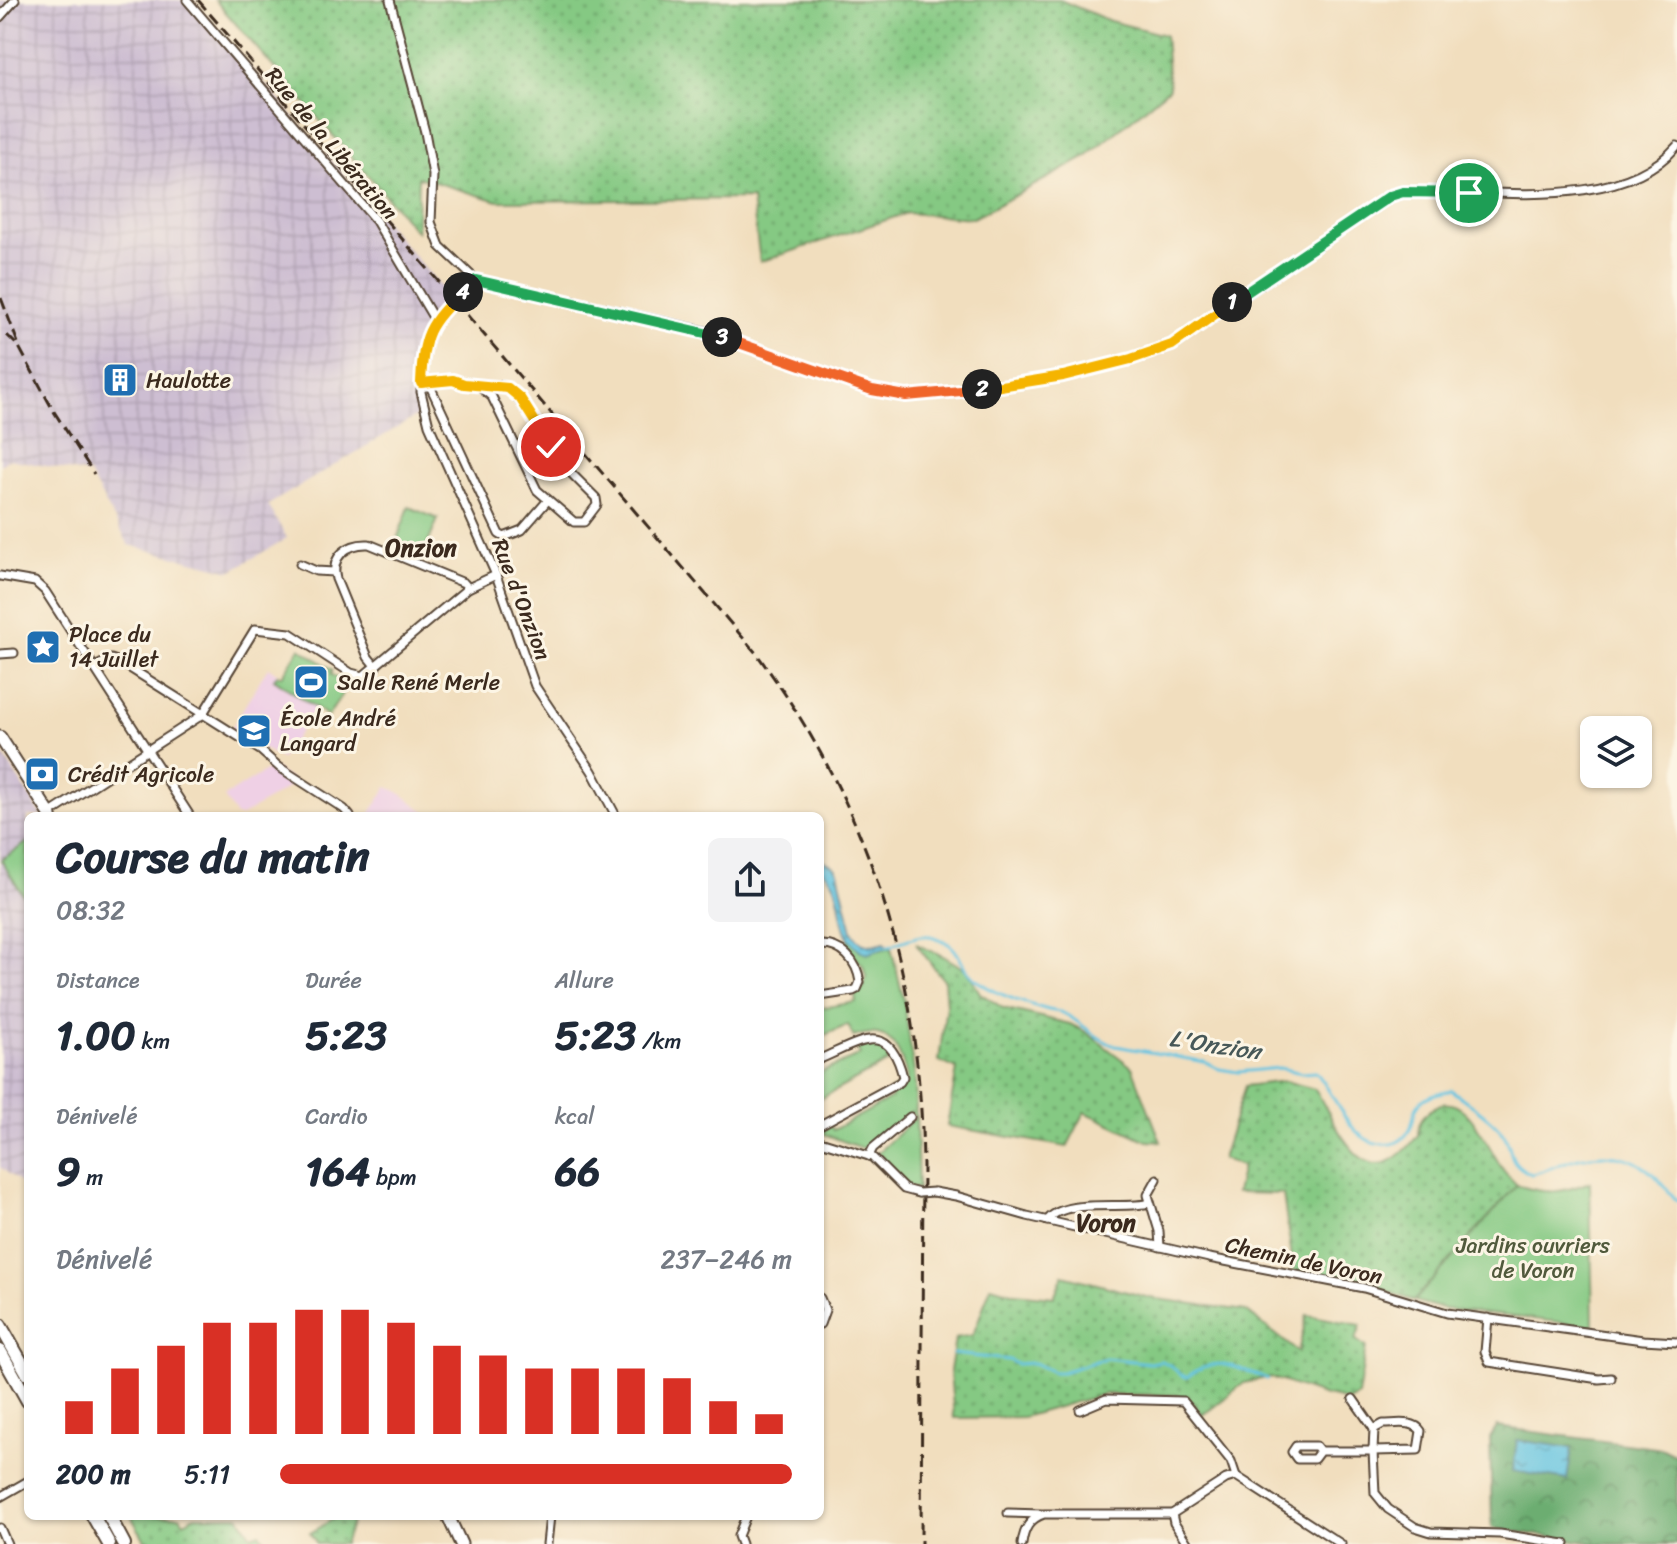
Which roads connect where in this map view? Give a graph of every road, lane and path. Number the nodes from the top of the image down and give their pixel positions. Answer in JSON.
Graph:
{"nodes":[{"id":1,"x":15,"y":0,"type":"edge"},
{"id":2,"x":187,"y":0,"type":"edge"},
{"id":3,"x":390,"y":0,"type":"edge"},
{"id":4,"x":0,"y":17,"type":"edge"},
{"id":5,"x":1677,"y":146,"type":"edge"},
{"id":6,"x":476,"y":280,"type":"junction"},
{"id":7,"x":434,"y":319,"type":"junction"},
{"id":8,"x":423,"y":383,"type":"junction"},
{"id":9,"x":479,"y":386,"type":"junction"},
{"id":10,"x":548,"y":500,"type":"junction"},
{"id":11,"x":300,"y":564,"type":"dead end"},
{"id":12,"x":334,"y":572,"type":"junction"},
{"id":13,"x":496,"y":575,"type":"junction"},
{"id":14,"x":0,"y":576,"type":"edge"},
{"id":15,"x":468,"y":588,"type":"junction"},
{"id":16,"x":14,"y":653,"type":"dead end"},
{"id":17,"x":0,"y":654,"type":"edge"},
{"id":18,"x":95,"y":667,"type":"junction"},
{"id":19,"x":376,"y":667,"type":"junction"},
{"id":20,"x":202,"y":715,"type":"junction"},
{"id":21,"x":0,"y":737,"type":"edge"},
{"id":22,"x":148,"y":750,"type":"junction"},
{"id":23,"x":48,"y":812,"type":"edge"},
{"id":24,"x":55,"y":812,"type":"edge"},
{"id":25,"x":187,"y":812,"type":"edge"},
{"id":26,"x":347,"y":812,"type":"edge"},
{"id":27,"x":614,"y":812,"type":"edge"},
{"id":28,"x":824,"y":945,"type":"edge"},
{"id":29,"x":824,"y":995,"type":"edge"},
{"id":30,"x":824,"y":1057,"type":"edge"},
{"id":31,"x":910,"y":1117,"type":"dead end"},
{"id":32,"x":824,"y":1123,"type":"edge"},
{"id":33,"x":824,"y":1142,"type":"edge"},
{"id":34,"x":869,"y":1156,"type":"junction"},
{"id":35,"x":1157,"y":1179,"type":"dead end"},
{"id":36,"x":1150,"y":1203,"type":"junction"},
{"id":37,"x":1047,"y":1221,"type":"junction"},
{"id":38,"x":1160,"y":1247,"type":"junction"},
{"id":39,"x":1488,"y":1318,"type":"junction"},
{"id":40,"x":0,"y":1325,"type":"edge"},
{"id":41,"x":1677,"y":1342,"type":"edge"},
{"id":42,"x":0,"y":1351,"type":"edge"},
{"id":43,"x":24,"y":1367,"type":"edge"},
{"id":44,"x":1611,"y":1378,"type":"dead end"},
{"id":45,"x":24,"y":1394,"type":"edge"},
{"id":46,"x":1353,"y":1399,"type":"dead end"},
{"id":47,"x":1080,"y":1410,"type":"dead end"},
{"id":48,"x":1374,"y":1429,"type":"junction"},
{"id":49,"x":1320,"y":1451,"type":"dead end"},
{"id":50,"x":1373,"y":1451,"type":"junction"},
{"id":51,"x":1236,"y":1476,"type":"junction"},
{"id":52,"x":24,"y":1483,"type":"edge"},
{"id":53,"x":0,"y":1497,"type":"edge"},
{"id":54,"x":1008,"y":1513,"type":"dead end"},
{"id":55,"x":1044,"y":1514,"type":"junction"},
{"id":56,"x":1172,"y":1514,"type":"junction"},
{"id":57,"x":95,"y":1520,"type":"edge"},
{"id":58,"x":111,"y":1520,"type":"edge"},
{"id":59,"x":450,"y":1520,"type":"edge"},
{"id":60,"x":550,"y":1520,"type":"edge"},
{"id":61,"x":744,"y":1520,"type":"edge"},
{"id":62,"x":0,"y":1528,"type":"edge"},
{"id":63,"x":7,"y":1544,"type":"edge"},
{"id":64,"x":109,"y":1544,"type":"edge"},
{"id":65,"x":124,"y":1544,"type":"edge"},
{"id":66,"x":461,"y":1544,"type":"edge"},
{"id":67,"x":547,"y":1544,"type":"edge"},
{"id":68,"x":741,"y":1544,"type":"edge"},
{"id":69,"x":1022,"y":1544,"type":"edge"},
{"id":70,"x":1188,"y":1544,"type":"edge"},
{"id":71,"x":1341,"y":1544,"type":"edge"},
{"id":72,"x":1565,"y":1544,"type":"edge"}],
"edges":[{"from":1,"to":4,"type":"street"},
{"from":2,"to":7,"type":"street","name":"Rue de la Libération"},
{"from":3,"to":6,"type":"street"},
{"from":5,"to":6,"type":"street"},
{"from":6,"to":7,"type":"street","bridge":true},
{"from":7,"to":8,"type":"street","name":"Rue d'Onzion"},
{"from":8,"to":9,"type":"street"},
{"from":8,"to":10,"type":"street","name":"Rue d'Onzion"},
{"from":8,"to":13,"type":"street","name":"Rue d'Onzion"},
{"from":9,"to":10,"type":"street"},
{"from":9,"to":10,"type":"street"},
{"from":11,"to":12,"type":"street"},
{"from":12,"to":15,"type":"street"},
{"from":12,"to":19,"type":"street"},
{"from":13,"to":15,"type":"street"},
{"from":13,"to":27,"type":"street","name":"Rue d'Onzion"},
{"from":14,"to":18,"type":"street"},
{"from":15,"to":19,"type":"street"},
{"from":16,"to":17,"type":"street"},
{"from":18,"to":20,"type":"street"},
{"from":18,"to":22,"type":"street"},
{"from":19,"to":20,"type":"street"},
{"from":20,"to":22,"type":"street"},
{"from":20,"to":26,"type":"street"},
{"from":21,"to":23,"type":"main road"},
{"from":22,"to":24,"type":"street"},
{"from":22,"to":25,"type":"street"},
{"from":28,"to":29,"type":"street"},
{"from":30,"to":32,"type":"street"},
{"from":31,"to":34,"type":"street"},
{"from":33,"to":34,"type":"street"},
{"from":34,"to":37,"type":"street","name":"Chemin de Voron","bridge":true},
{"from":35,"to":36,"type":"street"},
{"from":36,"to":37,"type":"street"},
{"from":36,"to":38,"type":"street"},
{"from":37,"to":38,"type":"street","name":"Chemin de Voron"},
{"from":38,"to":39,"type":"street","name":"Chemin de Voron"},
{"from":39,"to":41,"type":"street","name":"Chemin de Voron"},
{"from":39,"to":44,"type":"street"},
{"from":40,"to":43,"type":"highway"},
{"from":42,"to":45,"type":"highway"},
{"from":46,"to":48,"type":"street"},
{"from":47,"to":51,"type":"street"},
{"from":48,"to":50,"type":"street"},
{"from":48,"to":50,"type":"street"},
{"from":49,"to":50,"type":"street"},
{"from":50,"to":72,"type":"street"},
{"from":51,"to":56,"type":"street"},
{"from":51,"to":71,"type":"street"},
{"from":52,"to":53,"type":"street"},
{"from":54,"to":55,"type":"street"},
{"from":55,"to":56,"type":"street"},
{"from":55,"to":69,"type":"street"},
{"from":56,"to":70,"type":"street"},
{"from":57,"to":64,"type":"highway"},
{"from":58,"to":65,"type":"highway"},
{"from":59,"to":66,"type":"main road"},
{"from":60,"to":67,"type":"street"},
{"from":61,"to":68,"type":"street"},
{"from":62,"to":63,"type":"street"}]}
